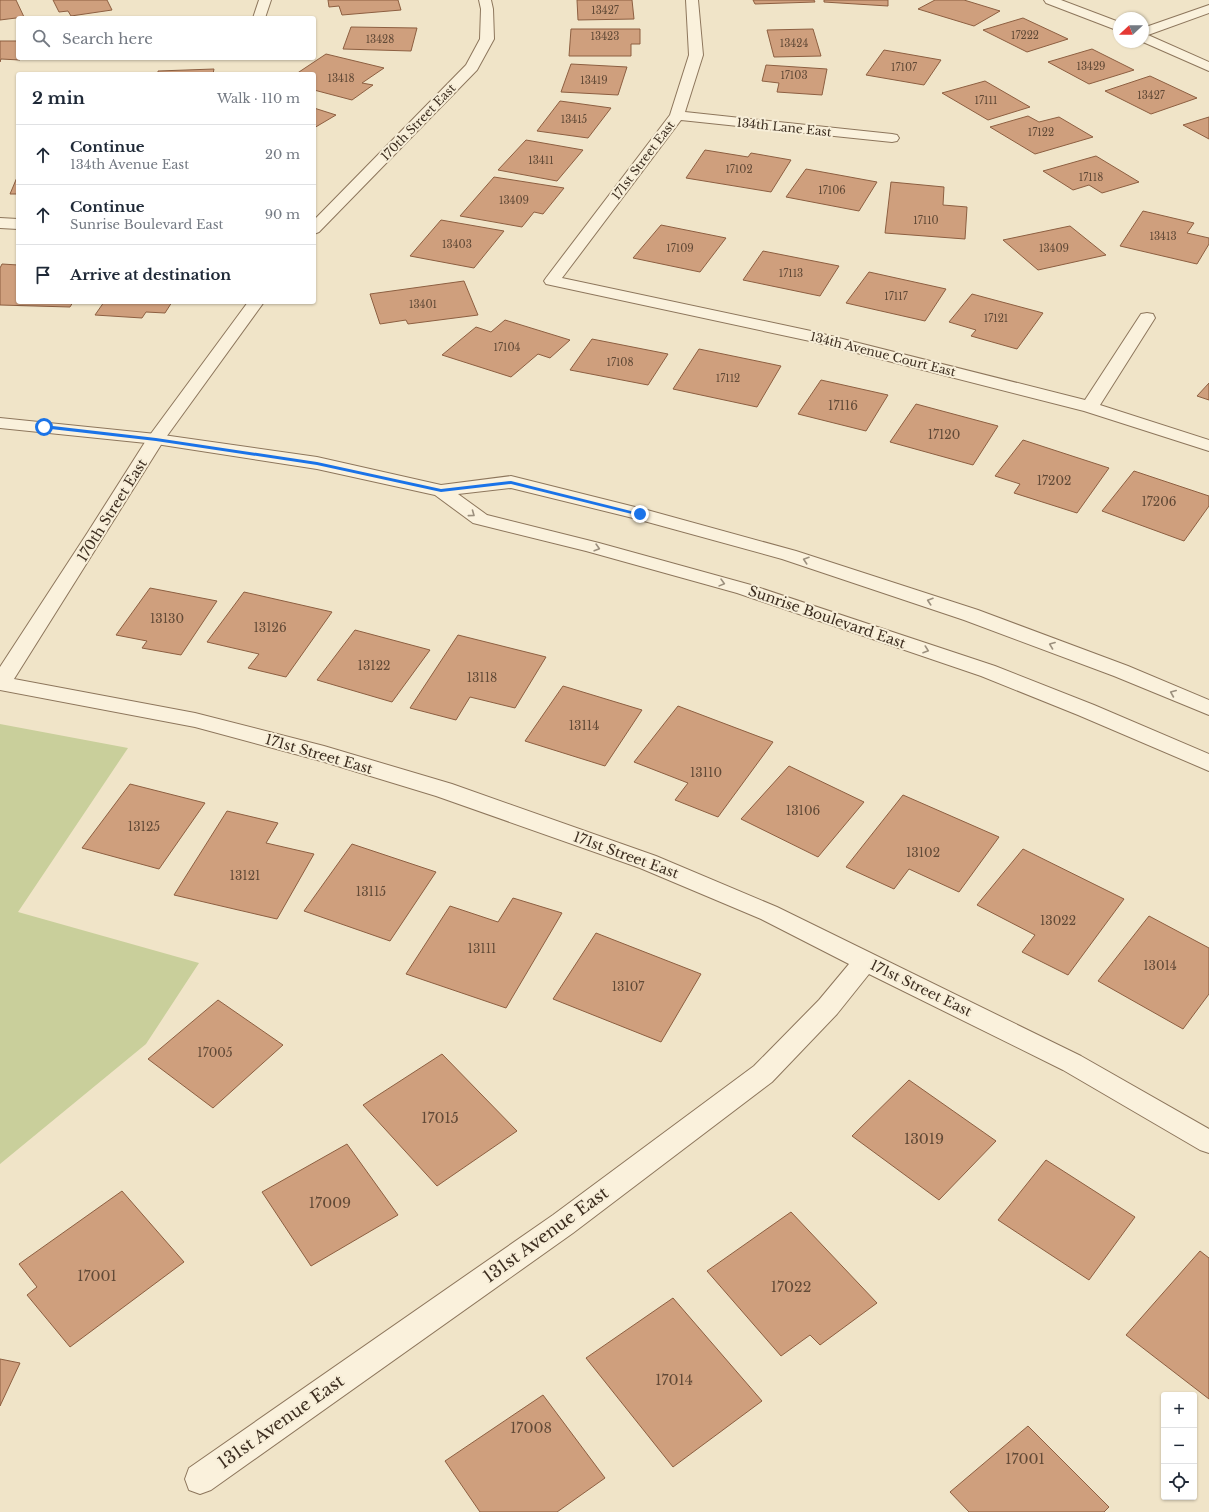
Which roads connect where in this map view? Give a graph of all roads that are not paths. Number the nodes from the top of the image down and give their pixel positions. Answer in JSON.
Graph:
{"nodes":[{"id":1,"x":265,"y":0,"type":"edge"},
{"id":2,"x":485,"y":0,"type":"edge"},
{"id":3,"x":692,"y":0,"type":"edge"},
{"id":4,"x":1050,"y":0,"type":"edge"},
{"id":5,"x":1209,"y":9,"type":"edge"},
{"id":6,"x":261,"y":16,"type":"edge"},
{"id":7,"x":1113,"y":25,"type":"edge"},
{"id":8,"x":1149,"y":30,"type":"edge"},
{"id":9,"x":1149,"y":40,"type":"edge"},
{"id":10,"x":1209,"y":67,"type":"edge"},
{"id":11,"x":677,"y":115,"type":"junction"},
{"id":12,"x":892,"y":138,"type":"dead end"},
{"id":13,"x":0,"y":223,"type":"edge"},
{"id":14,"x":16,"y":224,"type":"edge"},
{"id":15,"x":316,"y":227,"type":"edge"},
{"id":16,"x":552,"y":281,"type":"joint"},
{"id":17,"x":255,"y":304,"type":"edge"},
{"id":18,"x":1147,"y":318,"type":"dead end"},
{"id":19,"x":1090,"y":407,"type":"junction"},
{"id":20,"x":0,"y":423,"type":"edge"},
{"id":21,"x":156,"y":439,"type":"junction"},
{"id":22,"x":1209,"y":446,"type":"edge"},
{"id":23,"x":441,"y":490,"type":"junction"},
{"id":24,"x":0,"y":683,"type":"edge"},
{"id":25,"x":1209,"y":708,"type":"edge"},
{"id":26,"x":1209,"y":763,"type":"edge"},
{"id":27,"x":865,"y":961,"type":"junction"},
{"id":28,"x":1209,"y":1142,"type":"edge"},
{"id":29,"x":200,"y":1479,"type":"dead end"}],
"edges":[{"from":1,"to":6,"type":"street"},
{"from":2,"to":15,"type":"street","name":"170th Street East"},
{"from":3,"to":11,"type":"street","name":"171st Street East"},
{"from":4,"to":7,"type":"street"},
{"from":5,"to":8,"type":"street"},
{"from":9,"to":10,"type":"street"},
{"from":11,"to":12,"type":"street","name":"134th Lane East"},
{"from":11,"to":16,"type":"street","name":"171st Street East"},
{"from":13,"to":14,"type":"street"},
{"from":16,"to":19,"type":"street","name":"134th Avenue Court East"},
{"from":17,"to":21,"type":"street","name":"170th Street East"},
{"from":18,"to":19,"type":"street"},
{"from":19,"to":22,"type":"street","name":"134th Avenue Court East"},
{"from":20,"to":21,"type":"street","name":"Sunrise Boulevard East"},
{"from":21,"to":23,"type":"street","name":"Sunrise Boulevard East"},
{"from":21,"to":24,"type":"street","name":"170th Street East"},
{"from":25,"to":23,"type":"street","name":"Sunrise Boulevard East","one_way":true},
{"from":23,"to":26,"type":"street","name":"Sunrise Boulevard East","one_way":true},
{"from":24,"to":27,"type":"street","name":"171st Street East"},
{"from":27,"to":28,"type":"street","name":"171st Street East"},
{"from":27,"to":29,"type":"street","name":"131st Avenue East"}]}
